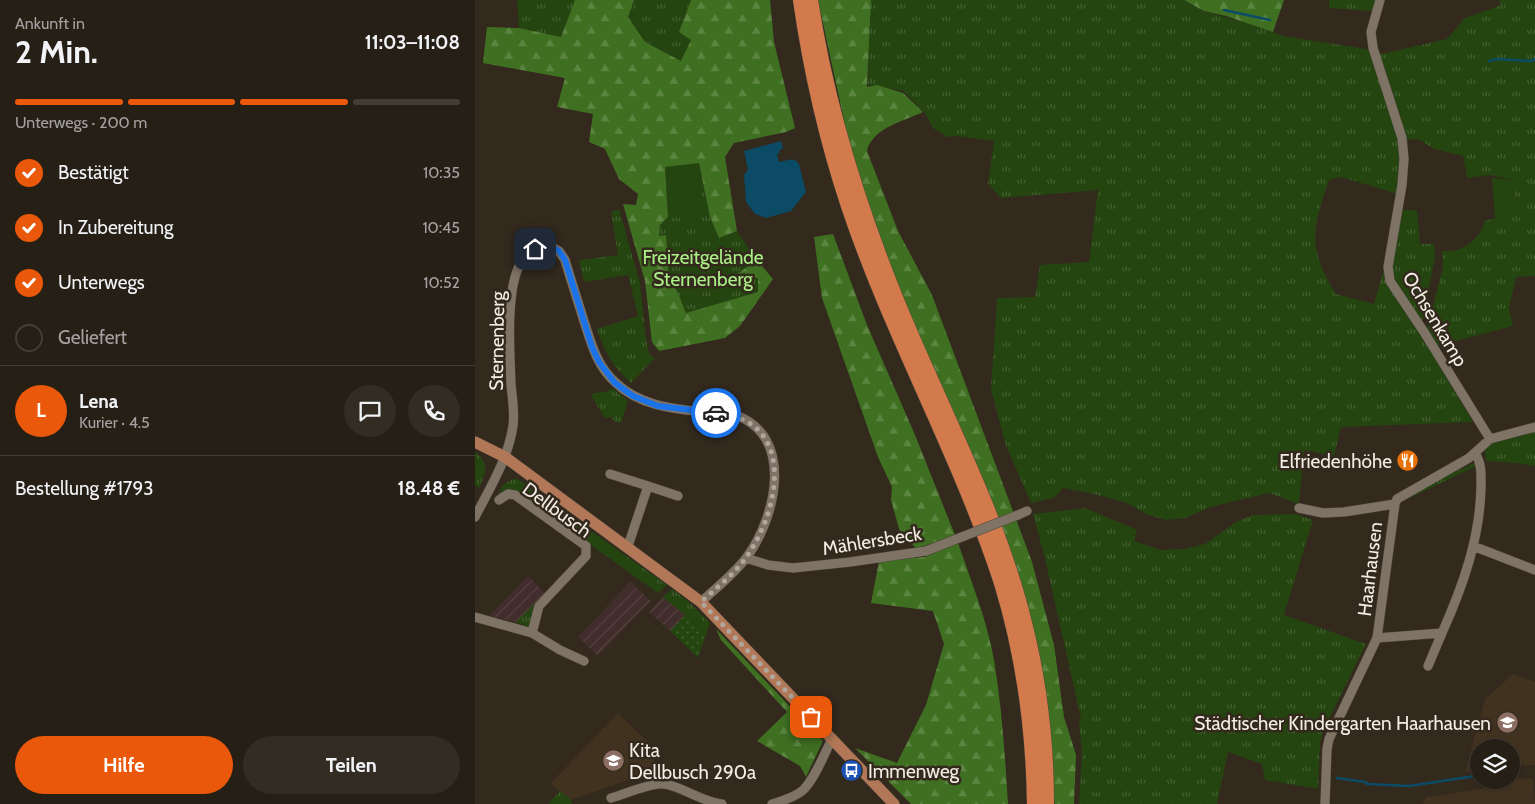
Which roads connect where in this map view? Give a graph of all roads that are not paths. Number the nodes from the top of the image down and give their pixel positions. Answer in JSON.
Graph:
{"nodes":[{"id":1,"x":800,"y":0,"type":"edge"},
{"id":2,"x":811,"y":0,"type":"edge"},
{"id":3,"x":1380,"y":0,"type":"edge"},
{"id":4,"x":1535,"y":427,"type":"edge"},
{"id":5,"x":1490,"y":439,"type":"junction"},
{"id":6,"x":475,"y":442,"type":"edge"},
{"id":7,"x":1475,"y":453,"type":"junction"},
{"id":8,"x":505,"y":456,"type":"junction"},
{"id":9,"x":610,"y":474,"type":"dead end"},
{"id":10,"x":648,"y":486,"type":"junction"},
{"id":11,"x":678,"y":496,"type":"dead end"},
{"id":12,"x":499,"y":500,"type":"dead end"},
{"id":13,"x":1395,"y":504,"type":"junction"},
{"id":14,"x":1299,"y":508,"type":"dead end"},
{"id":15,"x":1027,"y":511,"type":"dead end"},
{"id":16,"x":475,"y":517,"type":"edge"},
{"id":17,"x":628,"y":546,"type":"junction"},
{"id":18,"x":1473,"y":546,"type":"junction"},
{"id":19,"x":746,"y":558,"type":"junction"},
{"id":20,"x":1535,"y":570,"type":"edge"},
{"id":21,"x":701,"y":602,"type":"junction"},
{"id":22,"x":475,"y":617,"type":"edge"},
{"id":23,"x":532,"y":633,"type":"junction"},
{"id":24,"x":1442,"y":633,"type":"junction"},
{"id":25,"x":1377,"y":638,"type":"junction"},
{"id":26,"x":584,"y":661,"type":"dead end"},
{"id":27,"x":1428,"y":666,"type":"dead end"},
{"id":28,"x":832,"y":739,"type":"junction"},
{"id":29,"x":611,"y":798,"type":"dead end"},
{"id":30,"x":722,"y":804,"type":"edge"},
{"id":31,"x":772,"y":804,"type":"edge"},
{"id":32,"x":894,"y":804,"type":"edge"},
{"id":33,"x":1034,"y":804,"type":"edge"},
{"id":34,"x":1047,"y":804,"type":"edge"},
{"id":35,"x":1325,"y":804,"type":"edge"}],
"edges":[{"from":1,"to":33,"type":"highway"},
{"from":2,"to":34,"type":"highway"},
{"from":3,"to":5,"type":"street","name":"Ochsenkamp"},
{"from":4,"to":5,"type":"street"},
{"from":5,"to":7,"type":"street"},
{"from":6,"to":8,"type":"main road"},
{"from":7,"to":13,"type":"street"},
{"from":7,"to":18,"type":"street"},
{"from":8,"to":16,"type":"street","name":"Dellbusch"},
{"from":8,"to":17,"type":"main road"},
{"from":8,"to":19,"type":"street","name":"Sternenberg"},
{"from":9,"to":10,"type":"street"},
{"from":10,"to":11,"type":"street"},
{"from":10,"to":17,"type":"street"},
{"from":12,"to":23,"type":"street","name":"Dellbusch"},
{"from":13,"to":14,"type":"street"},
{"from":13,"to":25,"type":"street","name":"Haarhausen"},
{"from":15,"to":19,"type":"street","name":"Mählersbeck","bridge":true},
{"from":17,"to":21,"type":"main road"},
{"from":18,"to":20,"type":"street"},
{"from":18,"to":24,"type":"street"},
{"from":19,"to":21,"type":"street","name":"Sternenberg"},
{"from":21,"to":28,"type":"main road"},
{"from":22,"to":23,"type":"street"},
{"from":23,"to":26,"type":"street"},
{"from":24,"to":25,"type":"street","name":"Haarhausen"},
{"from":24,"to":27,"type":"street"},
{"from":25,"to":35,"type":"street","name":"Haarhausen"},
{"from":28,"to":31,"type":"street"},
{"from":28,"to":32,"type":"main road"},
{"from":29,"to":30,"type":"street"}]}
